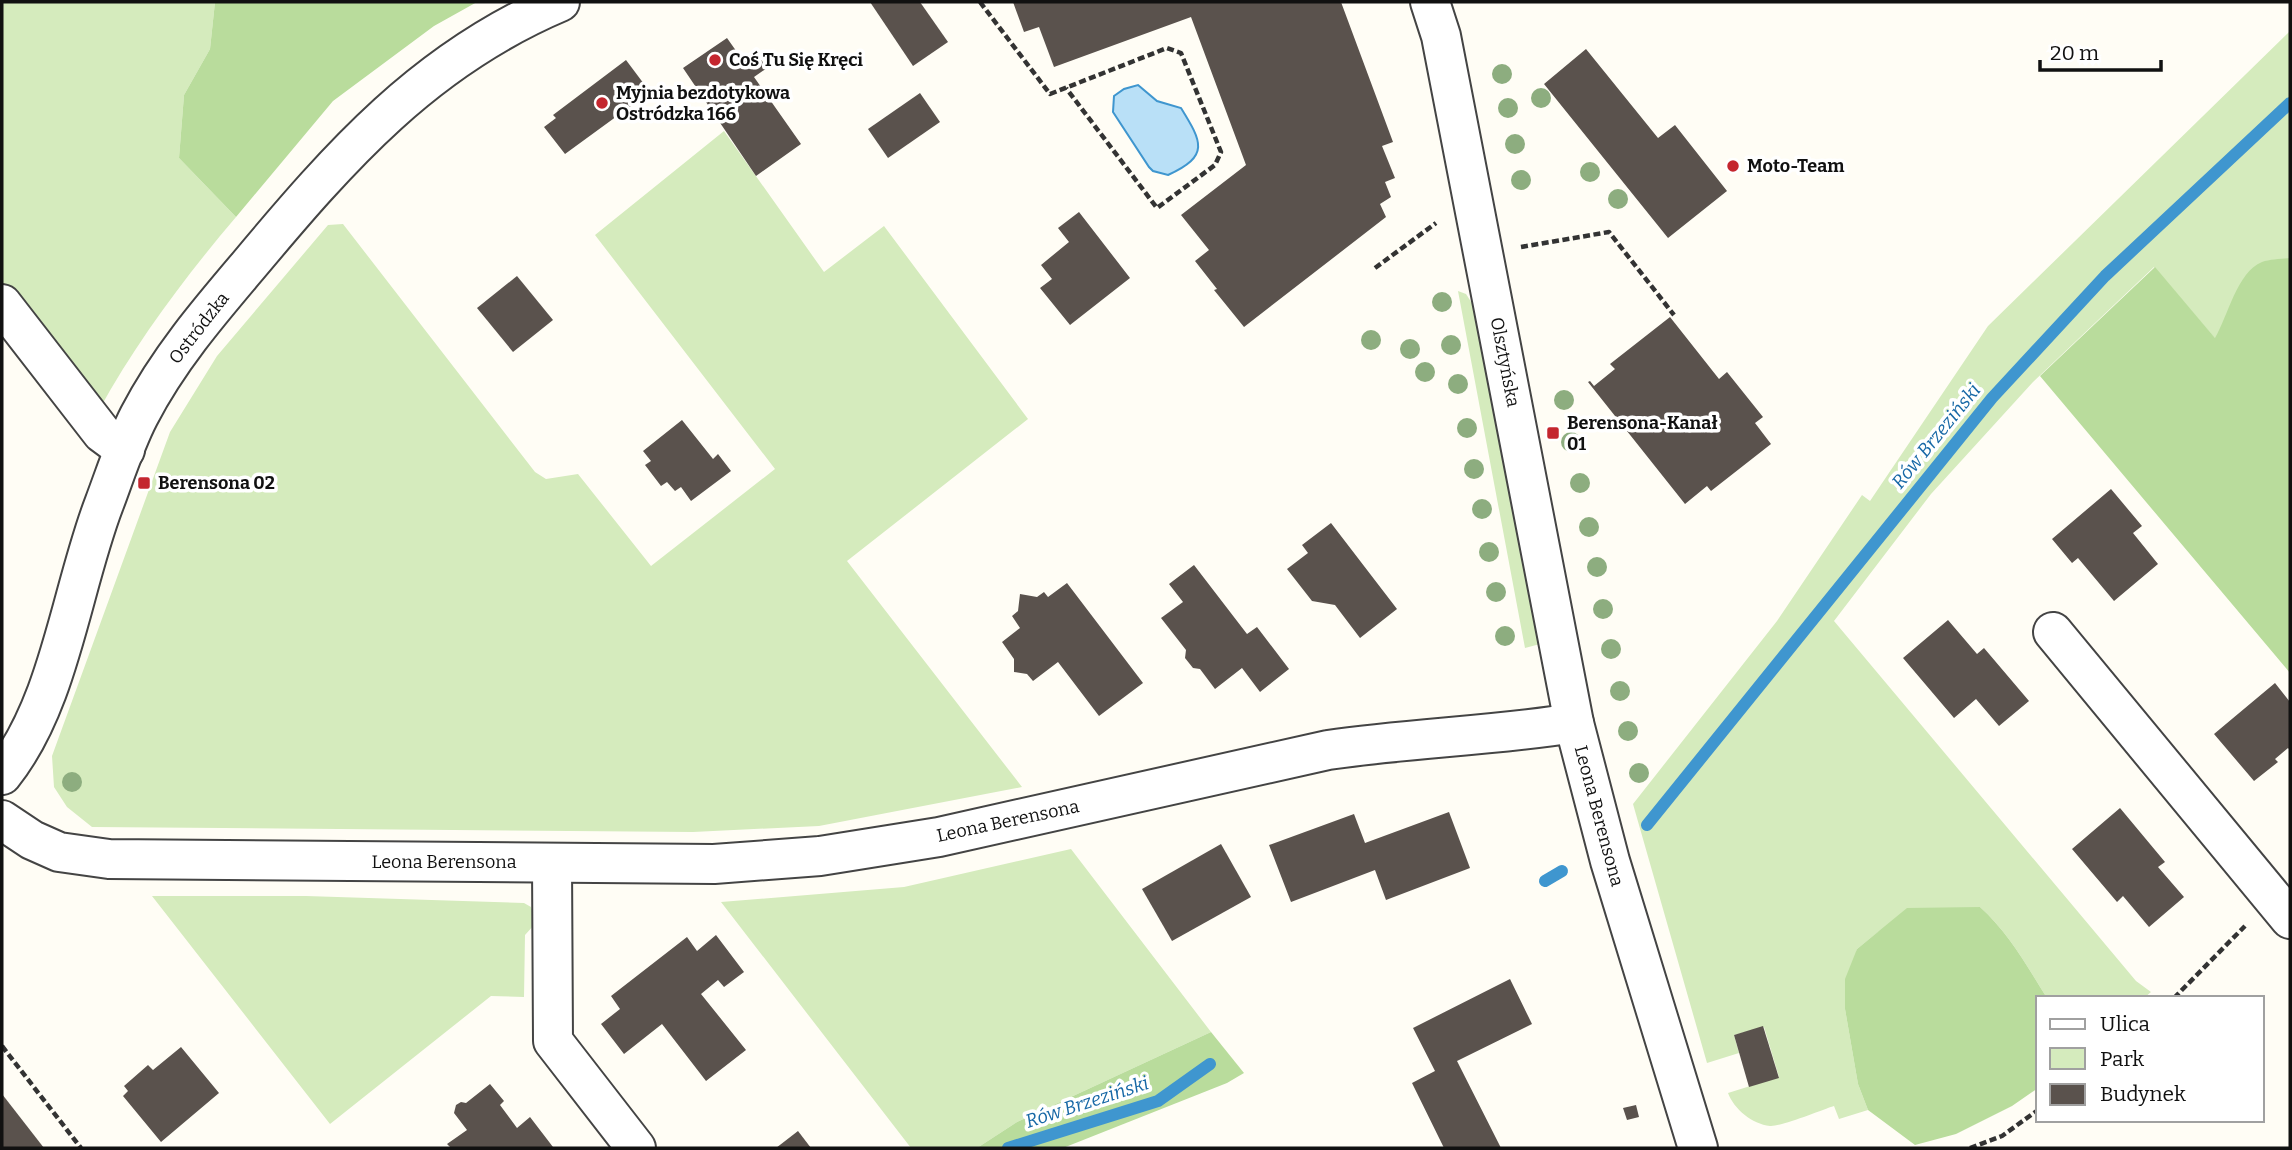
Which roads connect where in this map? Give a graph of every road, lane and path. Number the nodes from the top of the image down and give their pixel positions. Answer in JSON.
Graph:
{"nodes":[{"id":1,"x":560,"y":2,"type":"edge"},
{"id":2,"x":980,"y":2,"type":"edge"},
{"id":3,"x":1430,"y":2,"type":"edge"},
{"id":4,"x":1066,"y":88,"type":"junction"},
{"id":5,"x":1438,"y":222,"type":"dead end"},
{"id":6,"x":1511,"y":249,"type":"dead end"},
{"id":7,"x":1375,"y":268,"type":"dead end"},
{"id":8,"x":2,"y":304,"type":"edge"},
{"id":9,"x":1674,"y":315,"type":"dead end"},
{"id":10,"x":125,"y":450,"type":"junction"},
{"id":11,"x":2053,"y":632,"type":"dead end"},
{"id":12,"x":1574,"y":723,"type":"junction"},
{"id":13,"x":2,"y":775,"type":"edge"},
{"id":14,"x":2,"y":820,"type":"edge"},
{"id":15,"x":552,"y":863,"type":"junction"},
{"id":16,"x":2284,"y":900,"type":"edge"},
{"id":17,"x":2176,"y":996,"type":"edge"},
{"id":18,"x":2,"y":1046,"type":"edge"},
{"id":19,"x":2036,"y":1111,"type":"edge"},
{"id":20,"x":81,"y":1148,"type":"edge"},
{"id":21,"x":636,"y":1148,"type":"edge"},
{"id":22,"x":1698,"y":1148,"type":"edge"},
{"id":23,"x":1970,"y":1148,"type":"edge"}],
"edges":[{"from":1,"to":10,"type":"street","name":"Ostródzka"},
{"from":2,"to":4,"type":"path"},
{"from":3,"to":12,"type":"street","name":"Olsztyńska"},
{"from":4,"to":4,"type":"path"},
{"from":5,"to":7,"type":"path"},
{"from":6,"to":9,"type":"path"},
{"from":8,"to":10,"type":"street"},
{"from":10,"to":13,"type":"street","name":"Ostródzka"},
{"from":11,"to":16,"type":"street"},
{"from":12,"to":15,"type":"street","name":"Leona Berensona"},
{"from":12,"to":22,"type":"street","name":"Leona Berensona"},
{"from":14,"to":15,"type":"street","name":"Leona Berensona"},
{"from":15,"to":21,"type":"street"},
{"from":16,"to":17,"type":"path"},
{"from":18,"to":20,"type":"path"},
{"from":19,"to":23,"type":"path"}]}
